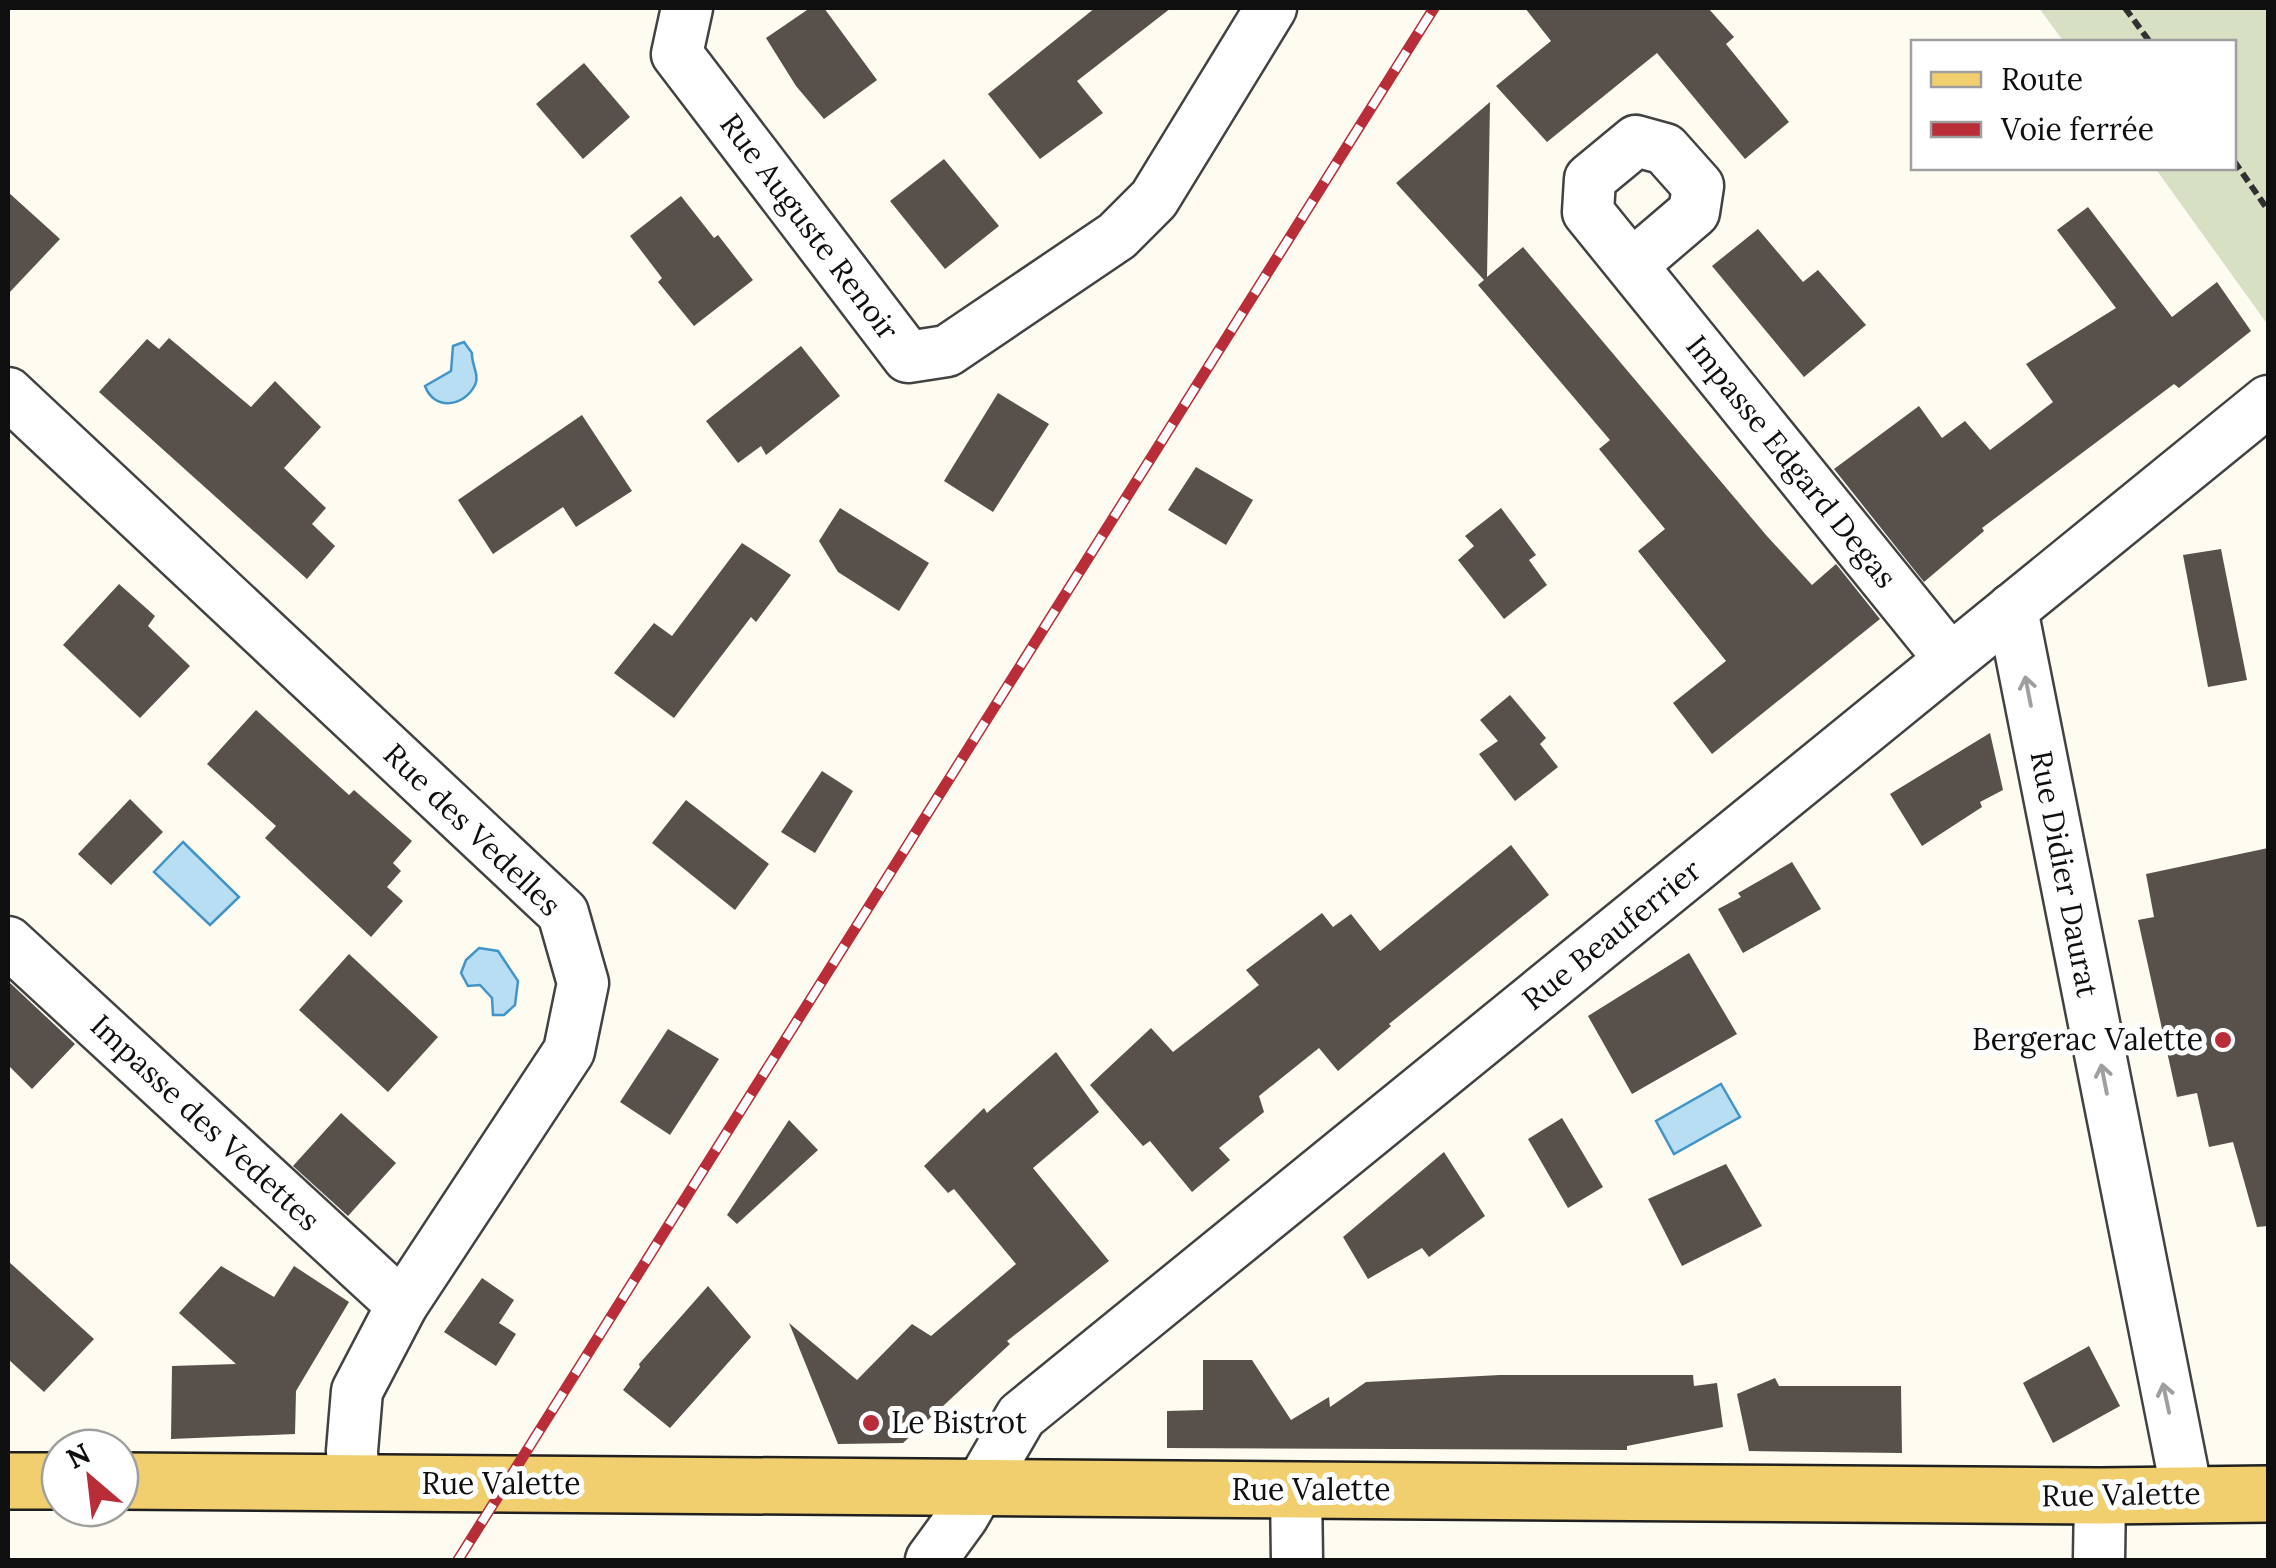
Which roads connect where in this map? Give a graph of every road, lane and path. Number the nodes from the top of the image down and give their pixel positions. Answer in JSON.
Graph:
{"nodes":[{"id":1,"x":687,"y":8,"type":"edge"},
{"id":2,"x":1271,"y":8,"type":"edge"},
{"id":3,"x":2125,"y":8,"type":"edge"},
{"id":4,"x":2149,"y":40,"type":"edge"},
{"id":5,"x":2236,"y":164,"type":"edge"},
{"id":6,"x":2268,"y":210,"type":"edge"},
{"id":7,"x":1632,"y":265,"type":"dead end"},
{"id":8,"x":8,"y":393,"type":"edge"},
{"id":9,"x":2268,"y":401,"type":"edge"},
{"id":10,"x":2012,"y":609,"type":"junction"},
{"id":11,"x":1950,"y":659,"type":"junction"},
{"id":12,"x":8,"y":942,"type":"edge"},
{"id":13,"x":402,"y":1304,"type":"junction"},
{"id":14,"x":8,"y":1480,"type":"edge"},
{"id":15,"x":40,"y":1481,"type":"edge"},
{"id":16,"x":140,"y":1481,"type":"edge"},
{"id":17,"x":354,"y":1483,"type":"junction"},
{"id":18,"x":977,"y":1488,"type":"junction"},
{"id":19,"x":1296,"y":1490,"type":"junction"},
{"id":20,"x":2188,"y":1493,"type":"junction"},
{"id":21,"x":2268,"y":1494,"type":"edge"},
{"id":22,"x":2100,"y":1496,"type":"junction"},
{"id":23,"x":931,"y":1560,"type":"edge"},
{"id":24,"x":1297,"y":1560,"type":"edge"},
{"id":25,"x":2099,"y":1560,"type":"edge"}],
"edges":[{"from":1,"to":2,"type":"street","name":"Rue Auguste Renoir"},
{"from":3,"to":4,"type":"path"},
{"from":5,"to":6,"type":"path"},
{"from":7,"to":11,"type":"street","name":"Impasse Edgard Degas"},
{"from":8,"to":13,"type":"street","name":"Rue des Vedelles"},
{"from":9,"to":10,"type":"street","name":"Rue Beauferrier"},
{"from":10,"to":11,"type":"street","name":"Rue Beauferrier"},
{"from":20,"to":10,"type":"street","name":"Rue Didier Daurat","one_way":true},
{"from":11,"to":18,"type":"street","name":"Rue Beauferrier"},
{"from":12,"to":13,"type":"street","name":"Impasse des Vedettes"},
{"from":13,"to":17,"type":"street","name":"Rue des Vedelles"},
{"from":14,"to":15,"type":"main road"},
{"from":16,"to":17,"type":"main road","name":"Rue Valette"},
{"from":17,"to":18,"type":"main road","name":"Rue Valette"},
{"from":18,"to":19,"type":"main road","name":"Rue Valette"},
{"from":18,"to":23,"type":"street","name":"Rue Beauferrier"},
{"from":19,"to":22,"type":"main road","name":"Rue Valette"},
{"from":19,"to":24,"type":"street"},
{"from":20,"to":21,"type":"main road","name":"Rue Valette"},
{"from":20,"to":22,"type":"main road","name":"Rue Valette"},
{"from":22,"to":25,"type":"street"}]}
